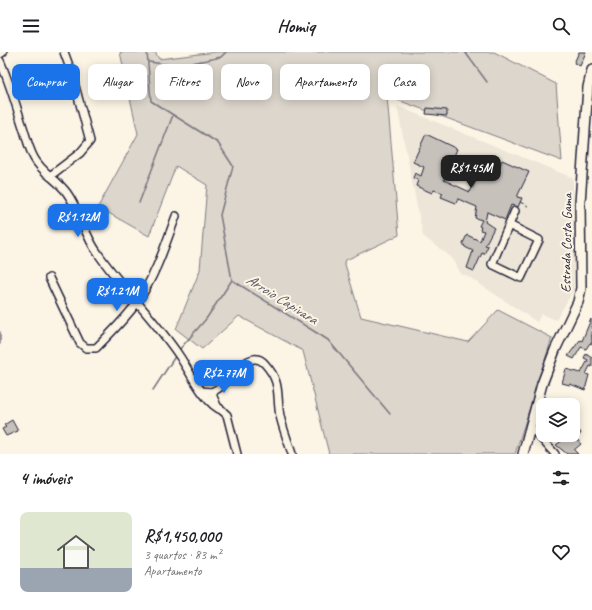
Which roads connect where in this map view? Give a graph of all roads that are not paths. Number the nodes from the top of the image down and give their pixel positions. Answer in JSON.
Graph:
{"nodes":[{"id":1,"x":3,"y":52,"type":"edge"},
{"id":2,"x":64,"y":52,"type":"edge"},
{"id":3,"x":0,"y":54,"type":"edge"},
{"id":4,"x":0,"y":63,"type":"edge"},
{"id":5,"x":592,"y":70,"type":"edge"},
{"id":6,"x":50,"y":176,"type":"junction"},
{"id":7,"x":515,"y":211,"type":"dead end"},
{"id":8,"x":176,"y":216,"type":"dead end"},
{"id":9,"x":509,"y":225,"type":"junction"},
{"id":10,"x":49,"y":278,"type":"dead end"},
{"id":11,"x":136,"y":303,"type":"junction"},
{"id":12,"x":202,"y":391,"type":"junction"},
{"id":13,"x":211,"y":392,"type":"junction"},
{"id":14,"x":222,"y":410,"type":"junction"},
{"id":15,"x":530,"y":426,"type":"junction"},
{"id":16,"x":527,"y":438,"type":"junction"},
{"id":17,"x":545,"y":443,"type":"junction"},
{"id":18,"x":237,"y":454,"type":"edge"},
{"id":19,"x":292,"y":454,"type":"edge"},
{"id":20,"x":523,"y":454,"type":"edge"},
{"id":21,"x":556,"y":454,"type":"edge"}],
"edges":[{"from":1,"to":3,"type":"street"},
{"from":2,"to":6,"type":"street"},
{"from":4,"to":6,"type":"street"},
{"from":5,"to":15,"type":"main road","name":"Estrada Costa Gama"},
{"from":6,"to":11,"type":"street"},
{"from":7,"to":9,"type":"street"},
{"from":8,"to":11,"type":"street"},
{"from":9,"to":9,"type":"street"},
{"from":10,"to":11,"type":"street"},
{"from":11,"to":12,"type":"street"},
{"from":12,"to":13,"type":"street"},
{"from":12,"to":14,"type":"street"},
{"from":13,"to":14,"type":"street"},
{"from":13,"to":19,"type":"street"},
{"from":14,"to":18,"type":"street"},
{"from":15,"to":16,"type":"main road","name":"Estrada Costa Gama"},
{"from":15,"to":17,"type":"street"},
{"from":16,"to":17,"type":"street"},
{"from":16,"to":20,"type":"main road","name":"Estrada Costa Gama"},
{"from":17,"to":21,"type":"street"}]}
